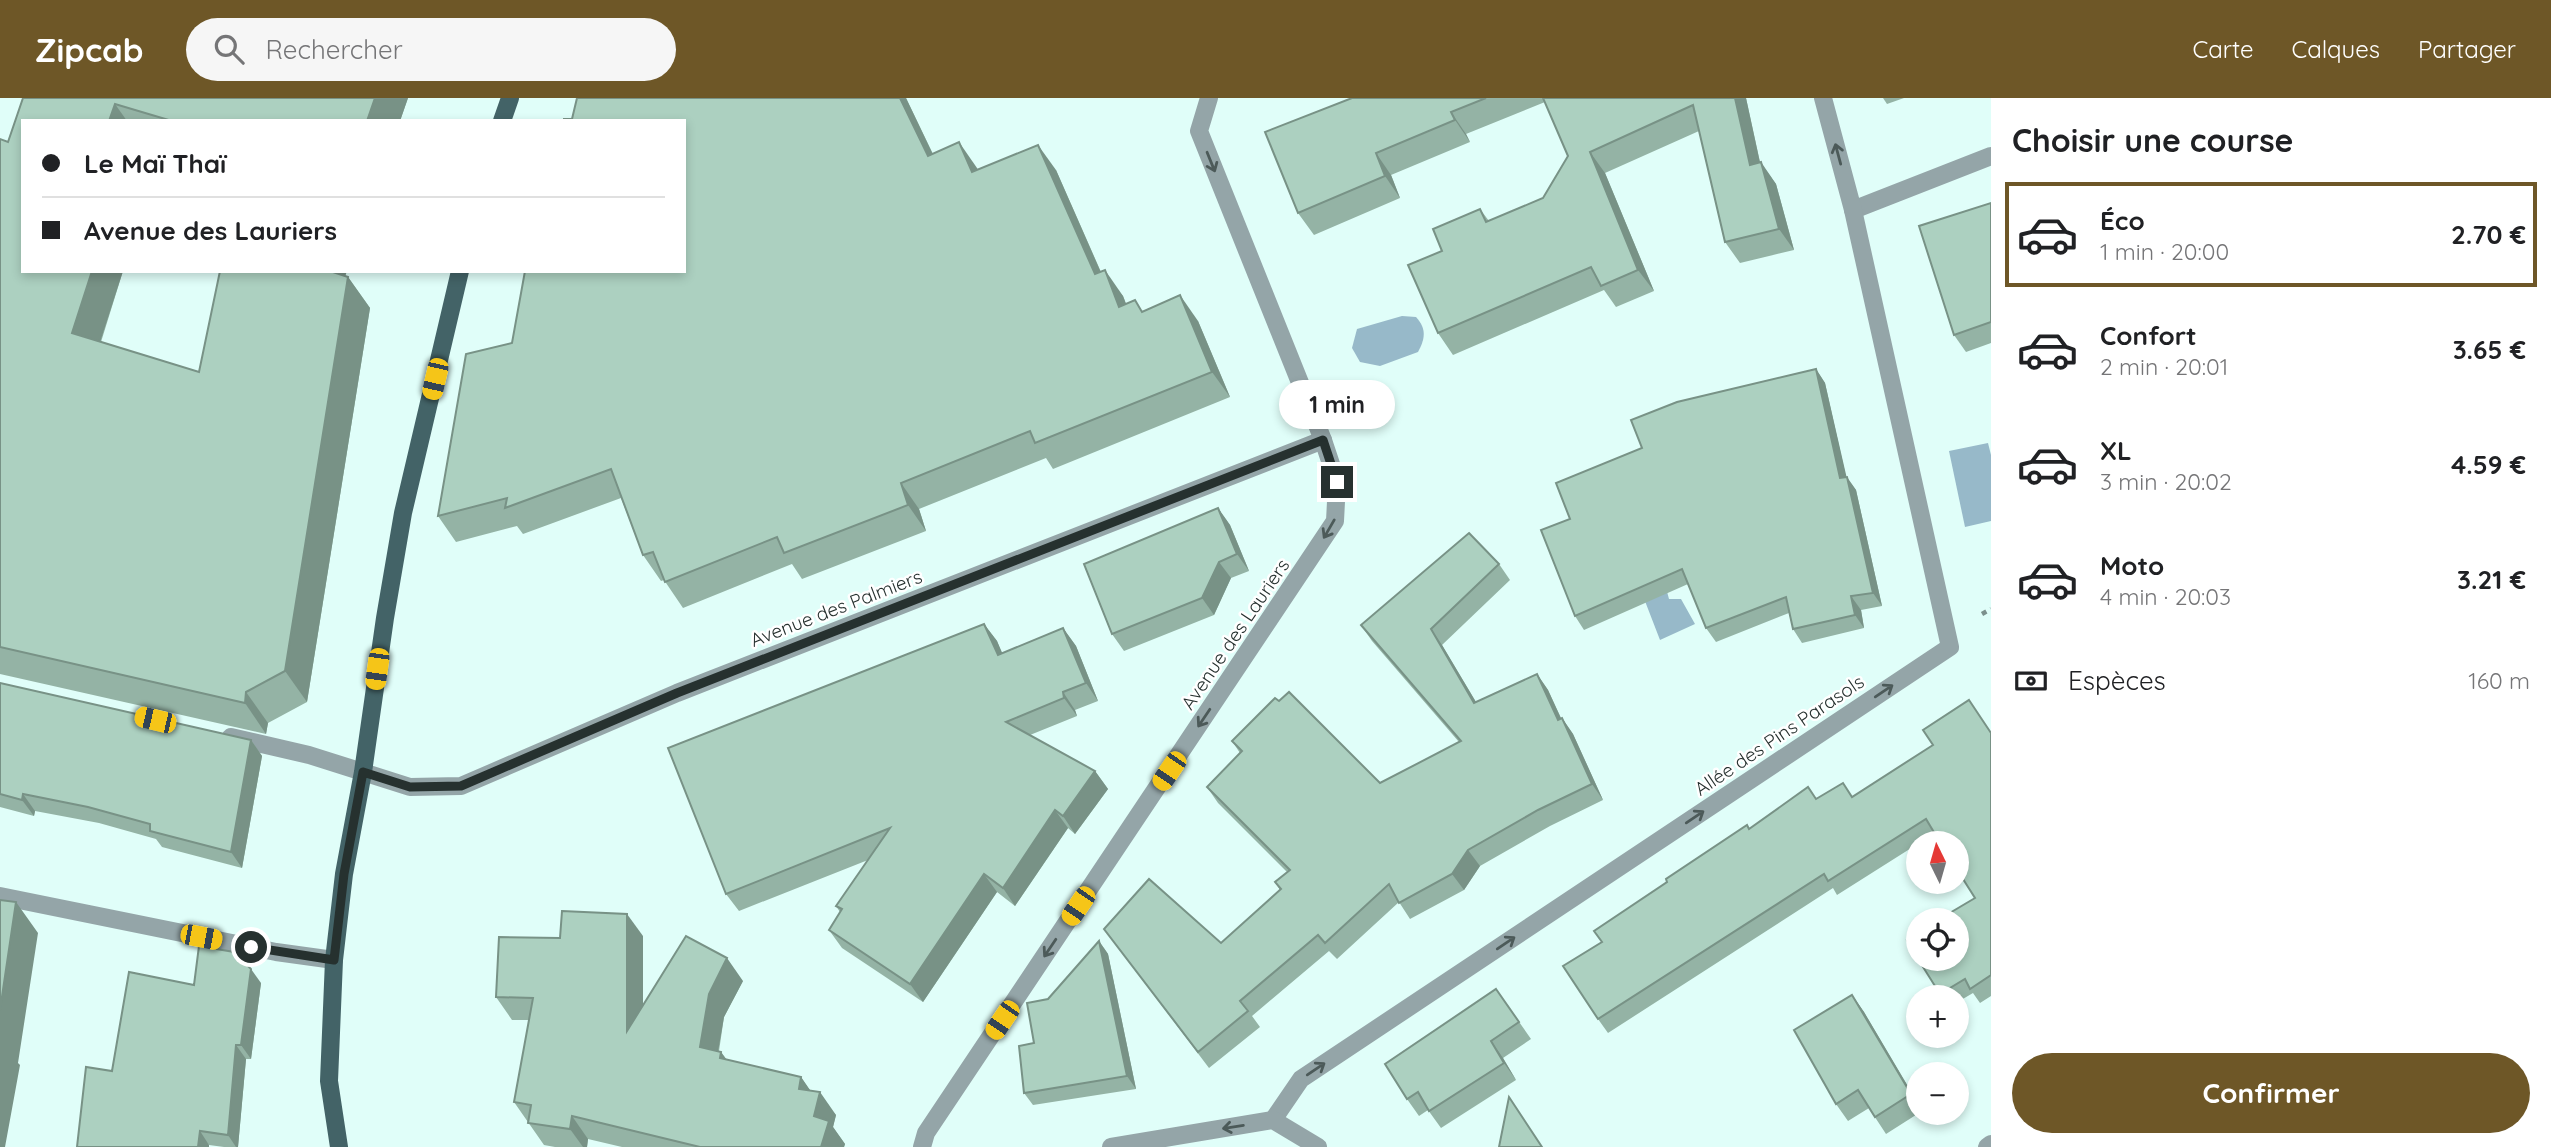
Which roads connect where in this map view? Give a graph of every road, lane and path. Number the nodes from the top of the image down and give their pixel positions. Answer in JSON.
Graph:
{"nodes":[{"id":1,"x":510,"y":98,"type":"edge"},
{"id":2,"x":1209,"y":98,"type":"edge"},
{"id":3,"x":1824,"y":98,"type":"edge"},
{"id":4,"x":503,"y":119,"type":"edge"},
{"id":5,"x":1991,"y":156,"type":"edge"},
{"id":6,"x":1853,"y":210,"type":"junction"},
{"id":7,"x":460,"y":273,"type":"edge"},
{"id":8,"x":1323,"y":440,"type":"junction"},
{"id":9,"x":215,"y":734,"type":"edge"},
{"id":10,"x":363,"y":772,"type":"junction"},
{"id":11,"x":0,"y":896,"type":"edge"},
{"id":12,"x":334,"y":960,"type":"junction"},
{"id":13,"x":1273,"y":1120,"type":"junction"},
{"id":14,"x":339,"y":1147,"type":"edge"},
{"id":15,"x":922,"y":1147,"type":"edge"},
{"id":16,"x":1111,"y":1147,"type":"edge"},
{"id":17,"x":1318,"y":1147,"type":"edge"}],
"edges":[{"from":1,"to":4,"type":"main road"},
{"from":2,"to":8,"type":"street","name":"Avenue des Lauriers","one_way":true},
{"from":6,"to":3,"type":"street","one_way":true},
{"from":5,"to":6,"type":"street"},
{"from":13,"to":6,"type":"street","name":"Allée des Pins Parasols","one_way":true},
{"from":7,"to":10,"type":"main road"},
{"from":8,"to":10,"type":"street","name":"Avenue des Palmiers"},
{"from":8,"to":15,"type":"street","name":"Avenue des Lauriers","one_way":true},
{"from":9,"to":10,"type":"street","name":"Avenue des Palmiers"},
{"from":10,"to":12,"type":"main road"},
{"from":11,"to":12,"type":"street"},
{"from":12,"to":14,"type":"main road"},
{"from":13,"to":16,"type":"street","one_way":true},
{"from":13,"to":17,"type":"street"}]}
